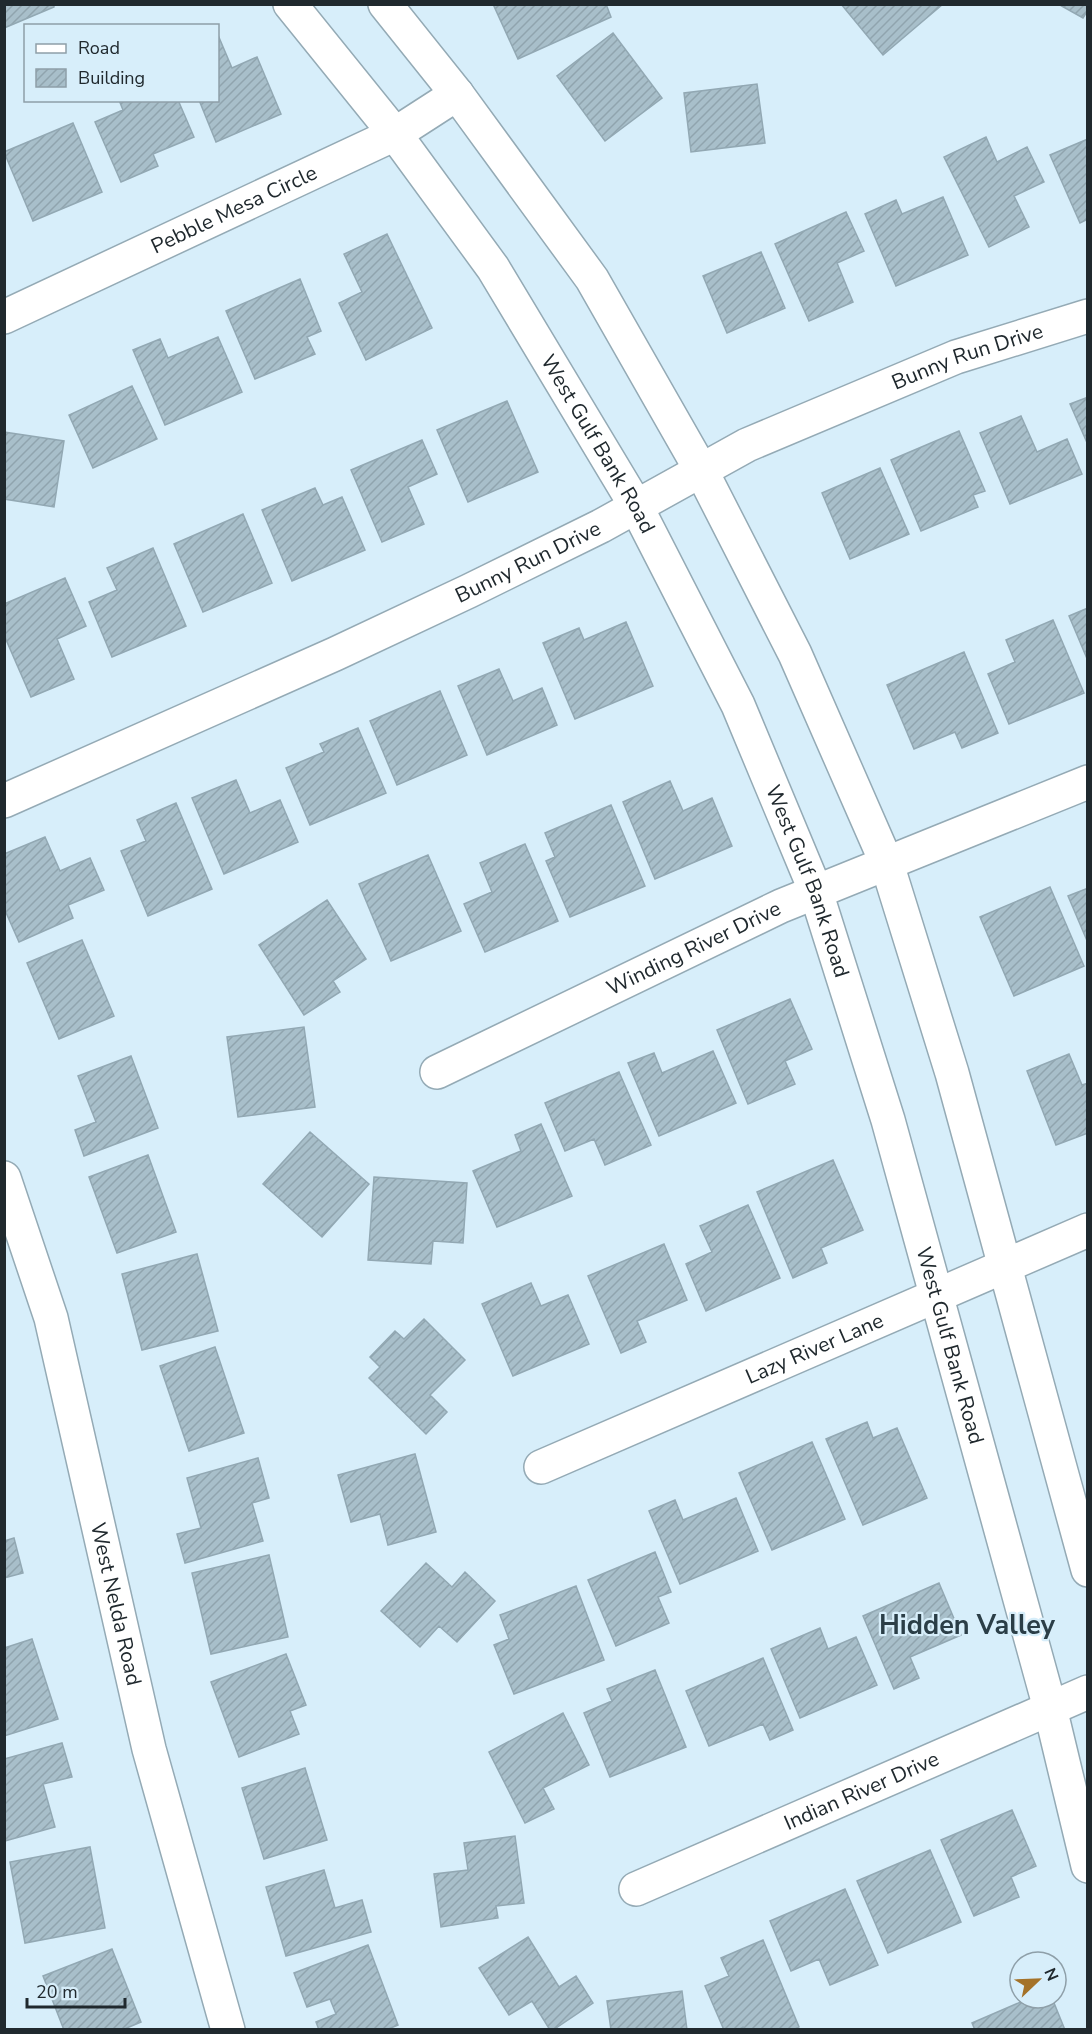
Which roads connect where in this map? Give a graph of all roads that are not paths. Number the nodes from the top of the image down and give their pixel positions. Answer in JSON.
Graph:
{"nodes":[{"id":1,"x":290,"y":4,"type":"edge"},
{"id":2,"x":385,"y":4,"type":"edge"},
{"id":3,"x":457,"y":94,"type":"junction"},
{"id":4,"x":395,"y":134,"type":"junction"},
{"id":5,"x":1088,"y":316,"type":"edge"},
{"id":6,"x":4,"y":317,"type":"edge"},
{"id":7,"x":701,"y":470,"type":"junction"},
{"id":8,"x":636,"y":506,"type":"junction"},
{"id":9,"x":1088,"y":782,"type":"edge"},
{"id":10,"x":4,"y":801,"type":"edge"},
{"id":11,"x":887,"y":864,"type":"junction"},
{"id":12,"x":816,"y":892,"type":"junction"},
{"id":13,"x":437,"y":1072,"type":"dead end"},
{"id":14,"x":4,"y":1178,"type":"edge"},
{"id":15,"x":1088,"y":1230,"type":"edge"},
{"id":16,"x":1005,"y":1266,"type":"junction"},
{"id":17,"x":936,"y":1295,"type":"junction"},
{"id":18,"x":541,"y":1467,"type":"dead end"},
{"id":19,"x":1088,"y":1570,"type":"edge"},
{"id":20,"x":1088,"y":1692,"type":"edge"},
{"id":21,"x":1050,"y":1708,"type":"junction"},
{"id":22,"x":1088,"y":1866,"type":"edge"},
{"id":23,"x":636,"y":1888,"type":"dead end"},
{"id":24,"x":228,"y":2030,"type":"edge"}],
"edges":[{"from":1,"to":4,"type":"street","name":"West Gulf Bank Road"},
{"from":2,"to":3,"type":"street"},
{"from":3,"to":4,"type":"street","name":"Pebble Mesa Circle"},
{"from":3,"to":7,"type":"street"},
{"from":4,"to":6,"type":"street","name":"Pebble Mesa Circle"},
{"from":4,"to":8,"type":"street","name":"West Gulf Bank Road"},
{"from":5,"to":7,"type":"street","name":"Bunny Run Drive"},
{"from":7,"to":8,"type":"street","name":"Bunny Run Drive"},
{"from":7,"to":11,"type":"street"},
{"from":8,"to":10,"type":"street","name":"Bunny Run Drive"},
{"from":8,"to":12,"type":"street","name":"West Gulf Bank Road"},
{"from":9,"to":11,"type":"street","name":"Winding River Drive"},
{"from":11,"to":12,"type":"street","name":"Winding River Drive"},
{"from":11,"to":16,"type":"street"},
{"from":12,"to":13,"type":"street","name":"Winding River Drive"},
{"from":12,"to":17,"type":"street","name":"West Gulf Bank Road"},
{"from":14,"to":24,"type":"street","name":"West Nelda Road"},
{"from":15,"to":16,"type":"street","name":"Lazy River Lane"},
{"from":16,"to":17,"type":"street","name":"Lazy River Lane"},
{"from":16,"to":19,"type":"street"},
{"from":17,"to":18,"type":"street","name":"Lazy River Lane"},
{"from":17,"to":21,"type":"street","name":"West Gulf Bank Road"},
{"from":20,"to":21,"type":"street","name":"Indian River Drive"},
{"from":21,"to":22,"type":"street","name":"West Gulf Bank Road"},
{"from":21,"to":23,"type":"street","name":"Indian River Drive"}]}
